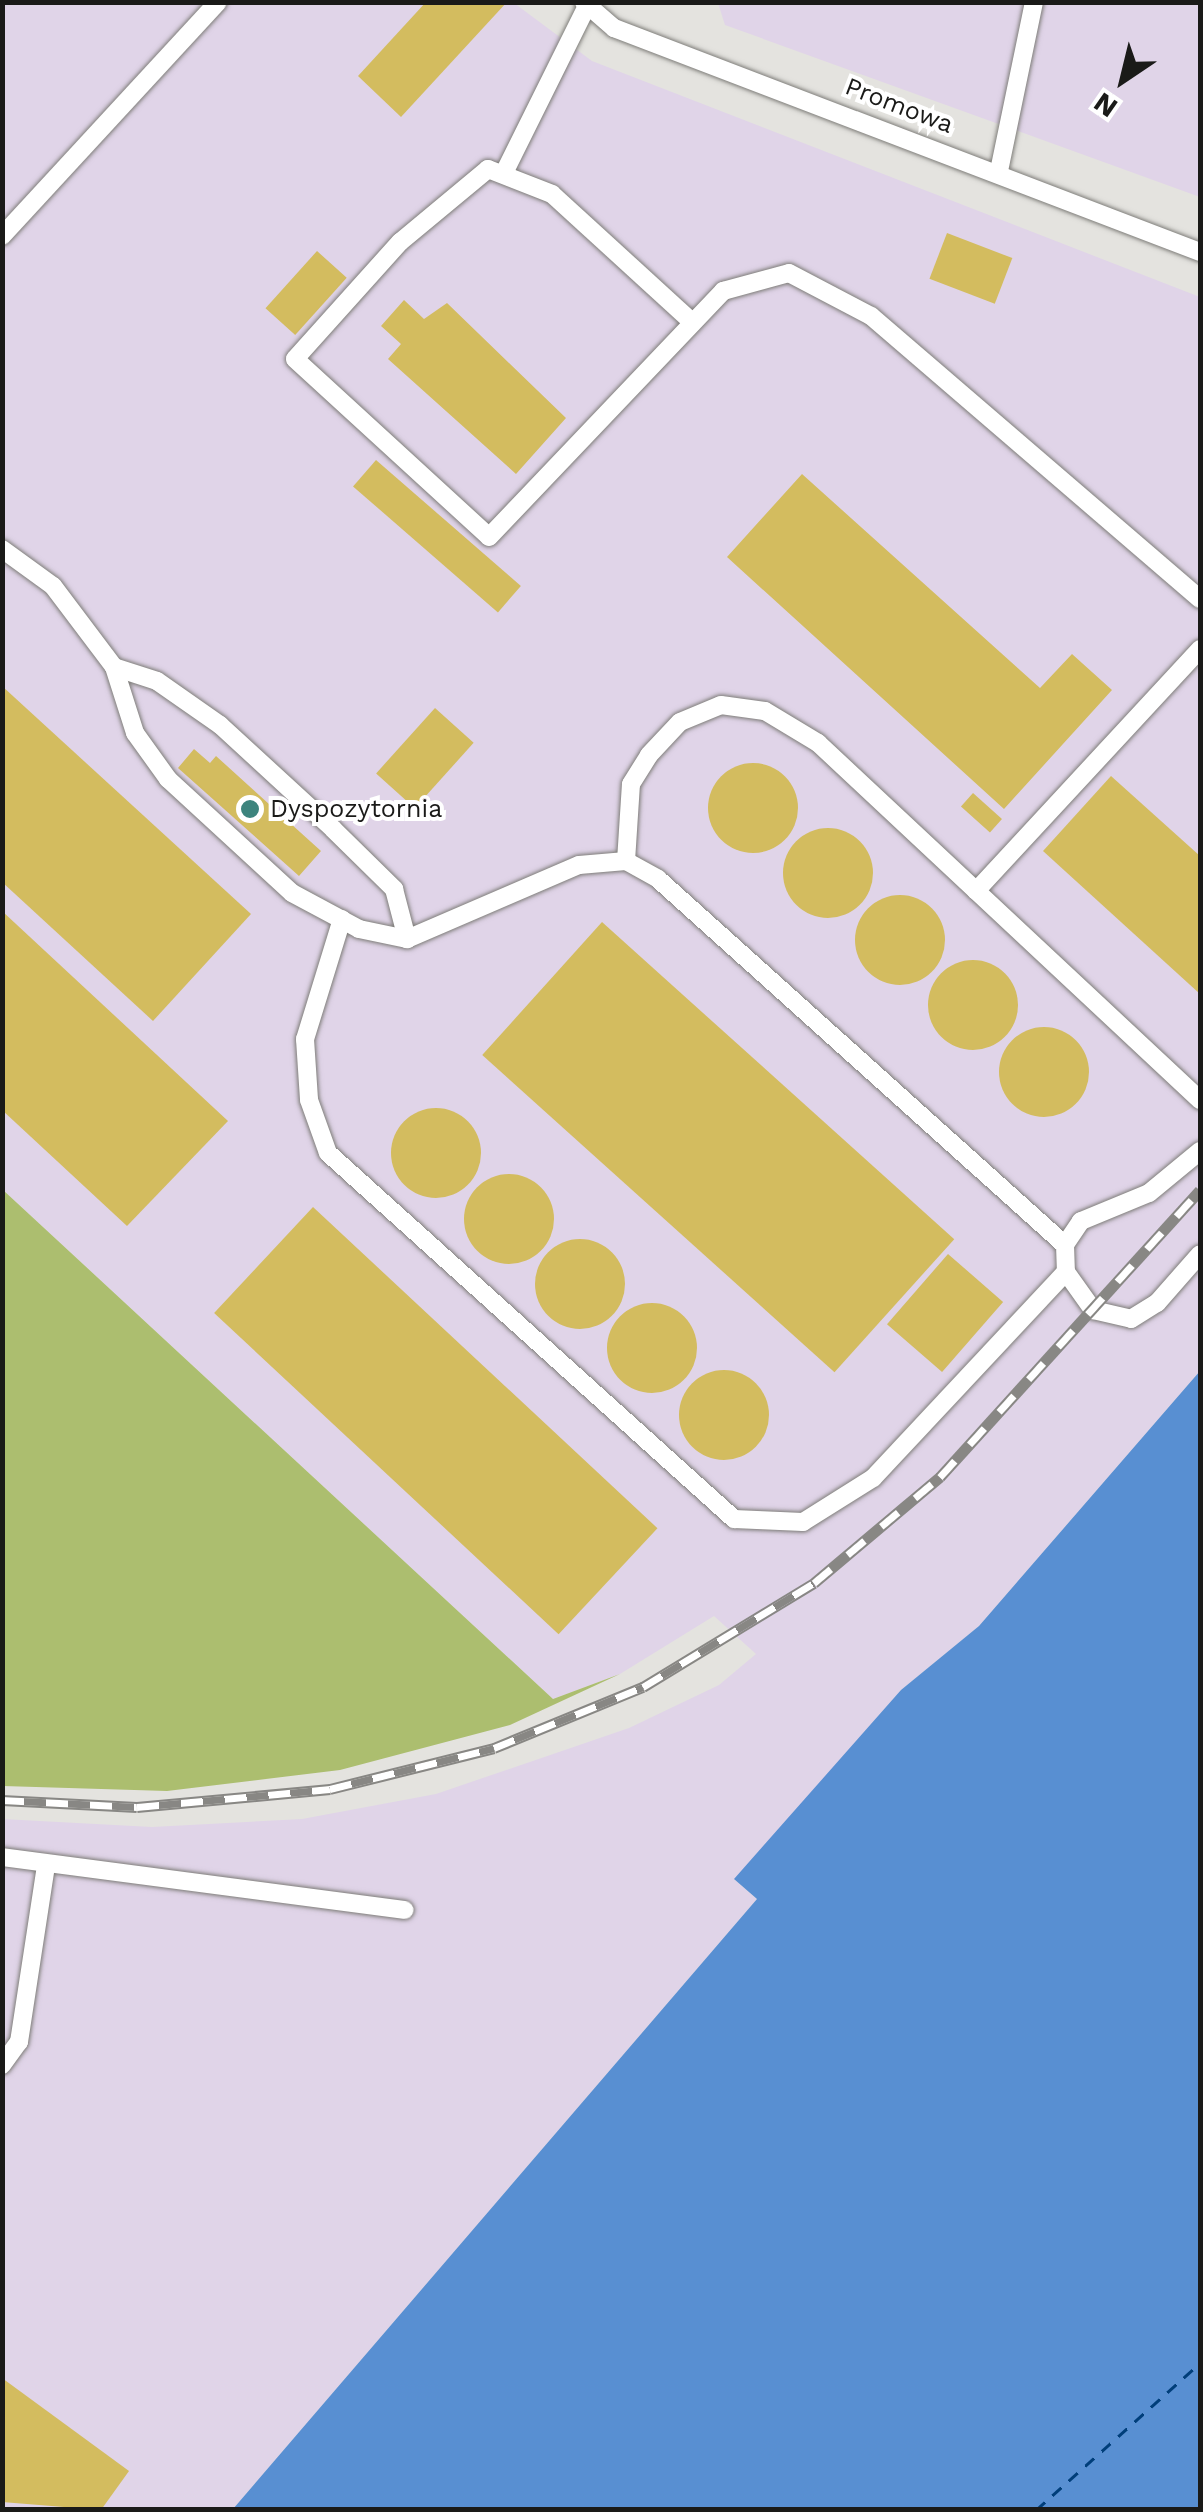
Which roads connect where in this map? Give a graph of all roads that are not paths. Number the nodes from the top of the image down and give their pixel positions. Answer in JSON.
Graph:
{"nodes":[{"id":1,"x":218,"y":2,"type":"edge"},
{"id":2,"x":1034,"y":2,"type":"edge"},
{"id":3,"x":585,"y":4,"type":"edge"},
{"id":4,"x":505,"y":171,"type":"junction"},
{"id":5,"x":999,"y":172,"type":"junction"},
{"id":6,"x":2,"y":236,"type":"edge"},
{"id":7,"x":1200,"y":252,"type":"edge"},
{"id":8,"x":692,"y":321,"type":"junction"},
{"id":9,"x":2,"y":549,"type":"edge"},
{"id":10,"x":1200,"y":599,"type":"edge"},
{"id":11,"x":1200,"y":650,"type":"edge"},
{"id":12,"x":114,"y":667,"type":"junction"},
{"id":13,"x":626,"y":860,"type":"junction"},
{"id":14,"x":976,"y":891,"type":"junction"},
{"id":15,"x":342,"y":920,"type":"junction"},
{"id":16,"x":408,"y":939,"type":"junction"},
{"id":17,"x":1200,"y":1100,"type":"edge"},
{"id":18,"x":1200,"y":1151,"type":"edge"},
{"id":19,"x":1065,"y":1244,"type":"junction"},
{"id":20,"x":1200,"y":1254,"type":"edge"},
{"id":21,"x":1066,"y":1272,"type":"junction"},
{"id":22,"x":2,"y":1857,"type":"edge"},
{"id":23,"x":46,"y":1866,"type":"junction"},
{"id":24,"x":405,"y":1910,"type":"dead end"},
{"id":25,"x":2,"y":2066,"type":"edge"}],
"edges":[{"from":1,"to":6,"type":"lane"},
{"from":2,"to":5,"type":"lane"},
{"from":3,"to":4,"type":"lane"},
{"from":3,"to":5,"type":"lane","name":"Promowa"},
{"from":4,"to":8,"type":"lane"},
{"from":4,"to":8,"type":"lane"},
{"from":5,"to":7,"type":"lane","name":"Promowa"},
{"from":8,"to":10,"type":"lane"},
{"from":9,"to":12,"type":"lane"},
{"from":11,"to":14,"type":"lane"},
{"from":12,"to":15,"type":"lane"},
{"from":12,"to":16,"type":"lane"},
{"from":13,"to":14,"type":"lane"},
{"from":13,"to":16,"type":"lane"},
{"from":13,"to":19,"type":"lane"},
{"from":14,"to":17,"type":"lane"},
{"from":15,"to":16,"type":"lane"},
{"from":15,"to":21,"type":"lane"},
{"from":18,"to":19,"type":"lane"},
{"from":19,"to":21,"type":"lane"},
{"from":20,"to":21,"type":"lane"},
{"from":22,"to":23,"type":"lane"},
{"from":23,"to":24,"type":"lane"},
{"from":23,"to":25,"type":"lane"}]}
